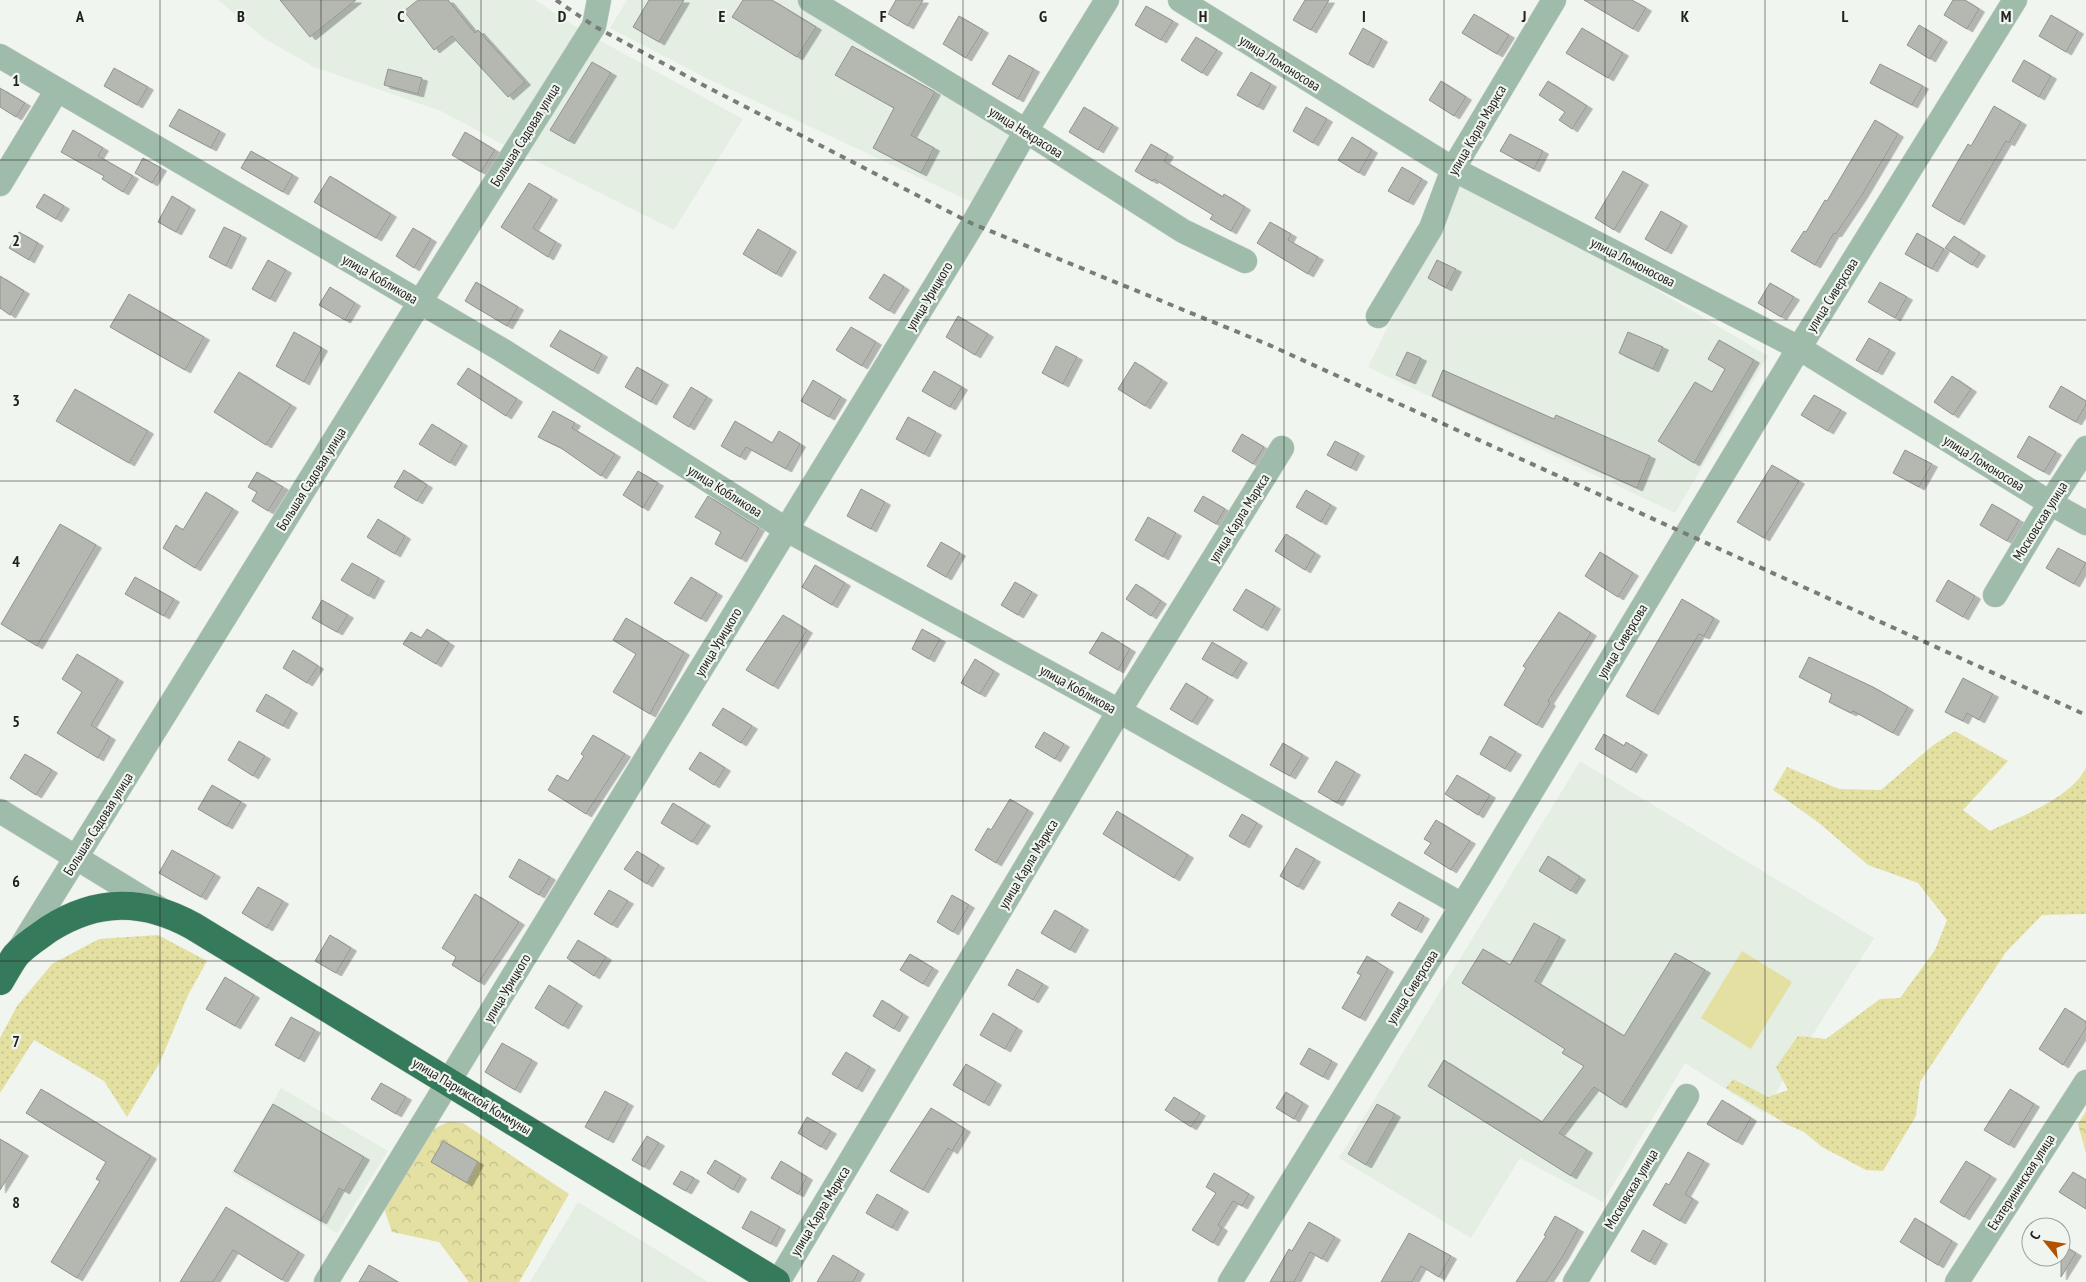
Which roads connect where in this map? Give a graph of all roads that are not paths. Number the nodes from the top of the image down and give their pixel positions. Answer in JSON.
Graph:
{"nodes":[{"id":1,"x":599,"y":0,"type":"edge"},
{"id":2,"x":810,"y":0,"type":"edge"},
{"id":3,"x":1107,"y":0,"type":"edge"},
{"id":4,"x":1180,"y":0,"type":"edge"},
{"id":5,"x":1554,"y":0,"type":"edge"},
{"id":6,"x":2015,"y":0,"type":"edge"},
{"id":7,"x":0,"y":56,"type":"edge"},
{"id":8,"x":57,"y":90,"type":"junction"},
{"id":9,"x":1026,"y":131,"type":"junction"},
{"id":10,"x":1453,"y":170,"type":"junction"},
{"id":11,"x":0,"y":184,"type":"edge"},
{"id":12,"x":1245,"y":261,"type":"dead end"},
{"id":13,"x":420,"y":302,"type":"junction"},
{"id":14,"x":1378,"y":316,"type":"dead end"},
{"id":15,"x":1799,"y":348,"type":"junction"},
{"id":16,"x":1282,"y":448,"type":"dead end"},
{"id":17,"x":2086,"y":448,"type":"edge"},
{"id":18,"x":2050,"y":504,"type":"junction"},
{"id":19,"x":2086,"y":523,"type":"edge"},
{"id":20,"x":787,"y":530,"type":"junction"},
{"id":21,"x":1995,"y":595,"type":"dead end"},
{"id":22,"x":1119,"y":712,"type":"junction"},
{"id":23,"x":0,"y":810,"type":"edge"},
{"id":24,"x":76,"y":858,"type":"junction"},
{"id":25,"x":1462,"y":906,"type":"junction"},
{"id":26,"x":89,"y":910,"type":"joint"},
{"id":27,"x":167,"y":913,"type":"junction"},
{"id":28,"x":15,"y":956,"type":"junction"},
{"id":29,"x":0,"y":981,"type":"edge"},
{"id":30,"x":450,"y":1082,"type":"junction"},
{"id":31,"x":2086,"y":1082,"type":"edge"},
{"id":32,"x":1687,"y":1096,"type":"dead end"},
{"id":33,"x":326,"y":1282,"type":"edge"},
{"id":34,"x":777,"y":1282,"type":"edge"},
{"id":35,"x":1230,"y":1282,"type":"edge"},
{"id":36,"x":1575,"y":1282,"type":"edge"},
{"id":37,"x":1957,"y":1282,"type":"edge"}],
"edges":[{"from":1,"to":13,"type":"street","name":"Большая Садовая улица"},
{"from":2,"to":9,"type":"street","name":"улица Некрасова"},
{"from":3,"to":9,"type":"street","name":"улица Урицкого"},
{"from":4,"to":10,"type":"street","name":"улица Ломоносова"},
{"from":5,"to":10,"type":"street","name":"улица Карла Маркса"},
{"from":6,"to":15,"type":"street","name":"улица Сиверсова"},
{"from":7,"to":8,"type":"street","name":"улица Кобликова"},
{"from":8,"to":11,"type":"street"},
{"from":8,"to":13,"type":"street","name":"улица Кобликова"},
{"from":9,"to":12,"type":"street","name":"улица Некрасова"},
{"from":9,"to":20,"type":"street","name":"улица Урицкого"},
{"from":10,"to":14,"type":"street","name":"улица Карла Маркса"},
{"from":10,"to":15,"type":"street","name":"улица Ломоносова"},
{"from":13,"to":20,"type":"street","name":"улица Кобликова"},
{"from":13,"to":24,"type":"street","name":"Большая Садовая улица"},
{"from":15,"to":18,"type":"street","name":"улица Ломоносова"},
{"from":15,"to":25,"type":"street","name":"улица Сиверсова"},
{"from":16,"to":22,"type":"street","name":"улица Карла Маркса"},
{"from":17,"to":18,"type":"street","name":"Московская улица"},
{"from":18,"to":19,"type":"street","name":"улица Ломоносова"},
{"from":18,"to":21,"type":"street","name":"Московская улица"},
{"from":20,"to":22,"type":"street","name":"улица Кобликова"},
{"from":20,"to":30,"type":"street","name":"улица Урицкого"},
{"from":22,"to":25,"type":"street","name":"улица Кобликова"},
{"from":22,"to":34,"type":"street","name":"улица Карла Маркса"},
{"from":23,"to":24,"type":"street","name":"улица Парижской Коммуны"},
{"from":24,"to":27,"type":"street","name":"улица Парижской Коммуны"},
{"from":24,"to":28,"type":"street","name":"Большая Садовая улица"},
{"from":25,"to":35,"type":"street","name":"улица Сиверсова"},
{"from":26,"to":27,"type":"highway","name":"улица Парижской Коммуны"},
{"from":26,"to":28,"type":"highway","name":"Большая Садовая улица"},
{"from":27,"to":30,"type":"highway","name":"улица Парижской Коммуны"},
{"from":28,"to":29,"type":"highway","name":"Большая Садовая улица"},
{"from":30,"to":33,"type":"street","name":"улица Урицкого"},
{"from":30,"to":34,"type":"highway","name":"улица Парижской Коммуны"},
{"from":31,"to":37,"type":"street","name":"Екатерининская улица"},
{"from":32,"to":36,"type":"street","name":"Московская улица"}]}
